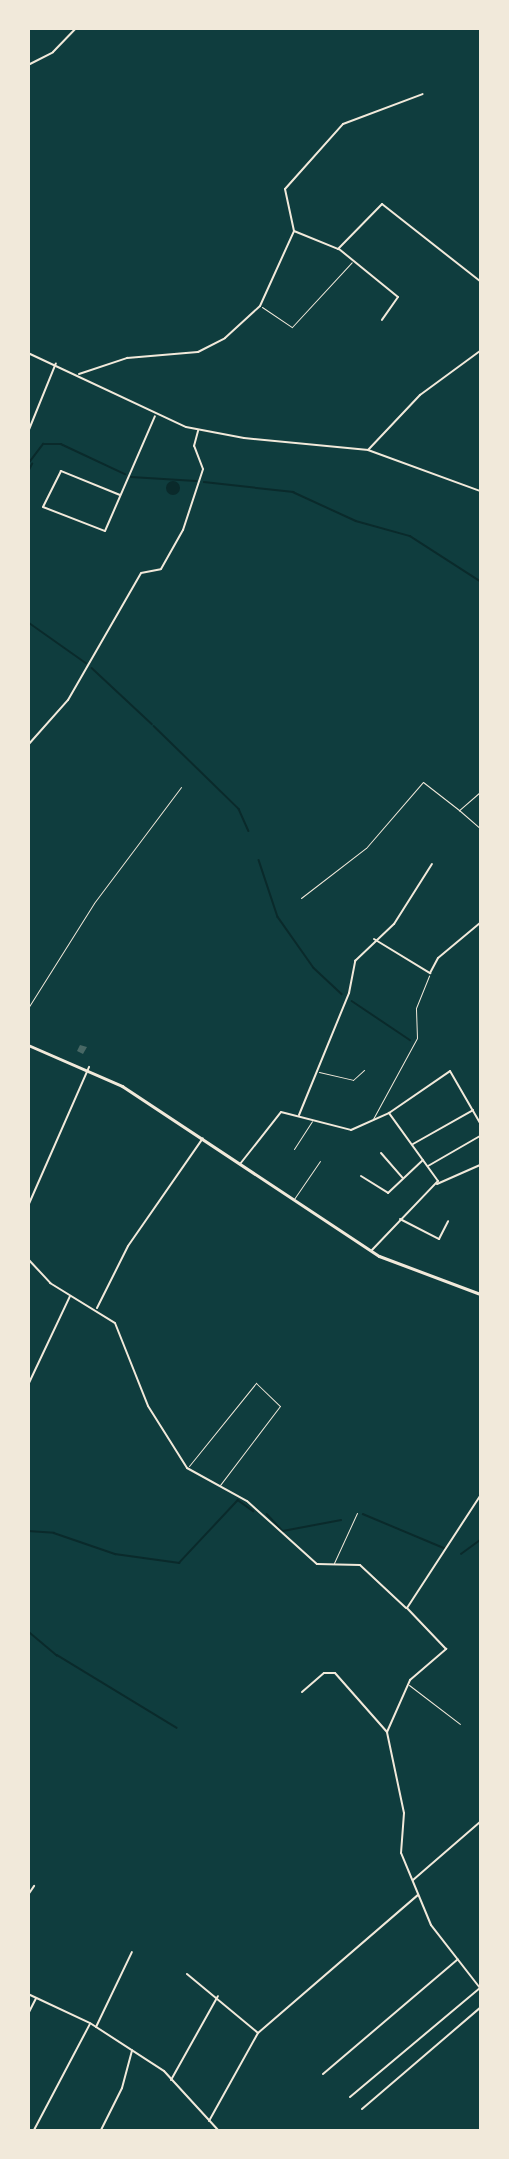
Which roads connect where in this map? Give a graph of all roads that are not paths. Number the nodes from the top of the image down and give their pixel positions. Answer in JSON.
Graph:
{"nodes":[{"id":1,"x":76,"y":28,"type":"edge"},
{"id":2,"x":28,"y":65,"type":"edge"},
{"id":3,"x":423,"y":94,"type":"dead end"},
{"id":4,"x":294,"y":231,"type":"junction"},
{"id":5,"x":338,"y":249,"type":"junction"},
{"id":6,"x":353,"y":261,"type":"junction"},
{"id":7,"x":480,"y":281,"type":"edge"},
{"id":8,"x":260,"y":306,"type":"junction"},
{"id":9,"x":382,"y":320,"type":"dead end"},
{"id":10,"x":480,"y":351,"type":"edge"},
{"id":11,"x":28,"y":353,"type":"edge"},
{"id":12,"x":56,"y":363,"type":"junction"},
{"id":13,"x":78,"y":374,"type":"junction"},
{"id":14,"x":155,"y":416,"type":"junction"},
{"id":15,"x":198,"y":430,"type":"junction"},
{"id":16,"x":28,"y":432,"type":"edge"},
{"id":17,"x":368,"y":450,"type":"junction"},
{"id":18,"x":480,"y":491,"type":"edge"},
{"id":19,"x":120,"y":495,"type":"junction"},
{"id":20,"x":28,"y":745,"type":"edge"},
{"id":21,"x":181,"y":787,"type":"dead end"},
{"id":22,"x":480,"y":792,"type":"edge"},
{"id":23,"x":459,"y":810,"type":"junction"},
{"id":24,"x":480,"y":828,"type":"edge"},
{"id":25,"x":432,"y":864,"type":"dead end"},
{"id":26,"x":301,"y":898,"type":"dead end"},
{"id":27,"x":480,"y":923,"type":"edge"},
{"id":28,"x":374,"y":939,"type":"junction"},
{"id":29,"x":430,"y":973,"type":"junction"},
{"id":30,"x":28,"y":1008,"type":"edge"},
{"id":31,"x":28,"y":1045,"type":"edge"},
{"id":32,"x":89,"y":1067,"type":"junction"},
{"id":33,"x":364,"y":1070,"type":"dead end"},
{"id":34,"x":317,"y":1072,"type":"junction"},
{"id":35,"x":472,"y":1110,"type":"junction"},
{"id":36,"x":388,"y":1113,"type":"junction"},
{"id":37,"x":299,"y":1116,"type":"junction"},
{"id":38,"x":372,"y":1120,"type":"junction"},
{"id":39,"x":312,"y":1121,"type":"junction"},
{"id":40,"x":480,"y":1123,"type":"edge"},
{"id":41,"x":480,"y":1136,"type":"edge"},
{"id":42,"x":203,"y":1138,"type":"junction"},
{"id":43,"x":413,"y":1144,"type":"junction"},
{"id":44,"x":294,"y":1149,"type":"dead end"},
{"id":45,"x":381,"y":1153,"type":"dead end"},
{"id":46,"x":423,"y":1160,"type":"junction"},
{"id":47,"x":320,"y":1161,"type":"dead end"},
{"id":48,"x":240,"y":1164,"type":"junction"},
{"id":49,"x":480,"y":1165,"type":"edge"},
{"id":50,"x":428,"y":1166,"type":"junction"},
{"id":51,"x":361,"y":1176,"type":"dead end"},
{"id":52,"x":403,"y":1178,"type":"junction"},
{"id":53,"x":437,"y":1184,"type":"junction"},
{"id":54,"x":293,"y":1199,"type":"junction"},
{"id":55,"x":28,"y":1206,"type":"edge"},
{"id":56,"x":400,"y":1219,"type":"junction"},
{"id":57,"x":448,"y":1221,"type":"dead end"},
{"id":58,"x":371,"y":1251,"type":"junction"},
{"id":59,"x":28,"y":1259,"type":"edge"},
{"id":60,"x":480,"y":1294,"type":"edge"},
{"id":61,"x":70,"y":1296,"type":"junction"},
{"id":62,"x":97,"y":1308,"type":"junction"},
{"id":63,"x":28,"y":1385,"type":"edge"},
{"id":64,"x":187,"y":1468,"type":"junction"},
{"id":65,"x":219,"y":1486,"type":"junction"},
{"id":66,"x":480,"y":1496,"type":"edge"},
{"id":67,"x":357,"y":1513,"type":"dead end"},
{"id":68,"x":333,"y":1565,"type":"junction"},
{"id":69,"x":407,"y":1608,"type":"junction"},
{"id":70,"x":408,"y":1684,"type":"junction"},
{"id":71,"x":302,"y":1692,"type":"dead end"},
{"id":72,"x":460,"y":1724,"type":"dead end"},
{"id":73,"x":387,"y":1732,"type":"junction"},
{"id":74,"x":480,"y":1822,"type":"edge"},
{"id":75,"x":413,"y":1880,"type":"junction"},
{"id":76,"x":34,"y":1886,"type":"dead end"},
{"id":77,"x":28,"y":1895,"type":"edge"},
{"id":78,"x":418,"y":1895,"type":"junction"},
{"id":79,"x":132,"y":1952,"type":"dead end"},
{"id":80,"x":458,"y":1959,"type":"junction"},
{"id":81,"x":187,"y":1974,"type":"dead end"},
{"id":82,"x":480,"y":1988,"type":"edge"},
{"id":83,"x":28,"y":1994,"type":"edge"},
{"id":84,"x":218,"y":1996,"type":"junction"},
{"id":85,"x":36,"y":1998,"type":"junction"},
{"id":86,"x":480,"y":2008,"type":"edge"},
{"id":87,"x":28,"y":2014,"type":"edge"},
{"id":88,"x":90,"y":2024,"type":"junction"},
{"id":89,"x":96,"y":2027,"type":"junction"},
{"id":90,"x":258,"y":2033,"type":"junction"},
{"id":91,"x":132,"y":2050,"type":"junction"},
{"id":92,"x":323,"y":2074,"type":"dead end"},
{"id":93,"x":171,"y":2080,"type":"junction"},
{"id":94,"x":350,"y":2097,"type":"dead end"},
{"id":95,"x":362,"y":2109,"type":"dead end"},
{"id":96,"x":209,"y":2121,"type":"junction"},
{"id":97,"x":34,"y":2130,"type":"edge"},
{"id":98,"x":101,"y":2130,"type":"edge"},
{"id":99,"x":218,"y":2130,"type":"edge"}],
"edges":[{"from":1,"to":2,"type":"street"},
{"from":3,"to":4,"type":"street"},
{"from":4,"to":5,"type":"street"},
{"from":4,"to":8,"type":"street"},
{"from":5,"to":6,"type":"street"},
{"from":5,"to":7,"type":"street"},
{"from":6,"to":8,"type":"lane"},
{"from":6,"to":9,"type":"street"},
{"from":8,"to":13,"type":"street"},
{"from":10,"to":17,"type":"street"},
{"from":11,"to":12,"type":"street"},
{"from":12,"to":13,"type":"street"},
{"from":12,"to":16,"type":"street"},
{"from":13,"to":14,"type":"street"},
{"from":14,"to":15,"type":"street"},
{"from":14,"to":19,"type":"street"},
{"from":15,"to":17,"type":"street"},
{"from":15,"to":20,"type":"street"},
{"from":17,"to":18,"type":"street"},
{"from":19,"to":19,"type":"street"},
{"from":21,"to":30,"type":"lane"},
{"from":22,"to":23,"type":"lane"},
{"from":23,"to":24,"type":"lane"},
{"from":23,"to":26,"type":"lane"},
{"from":25,"to":28,"type":"street"},
{"from":27,"to":29,"type":"street"},
{"from":28,"to":29,"type":"street"},
{"from":28,"to":34,"type":"street"},
{"from":29,"to":38,"type":"lane"},
{"from":31,"to":32,"type":"street"},
{"from":32,"to":42,"type":"street"},
{"from":32,"to":55,"type":"street"},
{"from":33,"to":34,"type":"lane"},
{"from":34,"to":37,"type":"street"},
{"from":35,"to":36,"type":"street"},
{"from":35,"to":40,"type":"street"},
{"from":35,"to":43,"type":"street"},
{"from":36,"to":38,"type":"street"},
{"from":36,"to":43,"type":"street"},
{"from":37,"to":39,"type":"street"},
{"from":37,"to":48,"type":"street"},
{"from":38,"to":39,"type":"street"},
{"from":39,"to":44,"type":"lane"},
{"from":41,"to":50,"type":"street"},
{"from":42,"to":48,"type":"street"},
{"from":42,"to":62,"type":"street"},
{"from":43,"to":46,"type":"street"},
{"from":45,"to":52,"type":"street"},
{"from":46,"to":50,"type":"street"},
{"from":46,"to":52,"type":"street"},
{"from":47,"to":54,"type":"lane"},
{"from":48,"to":54,"type":"street"},
{"from":49,"to":53,"type":"street"},
{"from":50,"to":53,"type":"street"},
{"from":51,"to":52,"type":"street"},
{"from":53,"to":56,"type":"street"},
{"from":54,"to":58,"type":"street"},
{"from":56,"to":57,"type":"street"},
{"from":56,"to":58,"type":"street"},
{"from":58,"to":60,"type":"street"},
{"from":59,"to":61,"type":"street"},
{"from":61,"to":62,"type":"street"},
{"from":61,"to":63,"type":"street"},
{"from":62,"to":64,"type":"street"},
{"from":64,"to":65,"type":"street"},
{"from":64,"to":65,"type":"lane"},
{"from":65,"to":68,"type":"street"},
{"from":66,"to":69,"type":"street"},
{"from":67,"to":68,"type":"lane"},
{"from":68,"to":69,"type":"street"},
{"from":69,"to":70,"type":"street"},
{"from":70,"to":72,"type":"lane"},
{"from":70,"to":73,"type":"street"},
{"from":71,"to":73,"type":"street"},
{"from":73,"to":75,"type":"street"},
{"from":74,"to":75,"type":"street"},
{"from":75,"to":78,"type":"street"},
{"from":76,"to":77,"type":"street"},
{"from":78,"to":80,"type":"street"},
{"from":78,"to":90,"type":"street"},
{"from":79,"to":89,"type":"street"},
{"from":80,"to":82,"type":"street"},
{"from":80,"to":92,"type":"street"},
{"from":81,"to":84,"type":"street"},
{"from":82,"to":94,"type":"street"},
{"from":83,"to":85,"type":"street"},
{"from":84,"to":90,"type":"street"},
{"from":84,"to":93,"type":"street"},
{"from":85,"to":87,"type":"street"},
{"from":85,"to":88,"type":"street"},
{"from":86,"to":95,"type":"street"},
{"from":88,"to":89,"type":"street"},
{"from":88,"to":97,"type":"street"},
{"from":89,"to":91,"type":"street"},
{"from":90,"to":96,"type":"street"},
{"from":91,"to":93,"type":"street"},
{"from":91,"to":98,"type":"street"},
{"from":93,"to":96,"type":"street"},
{"from":96,"to":99,"type":"street"}]}
